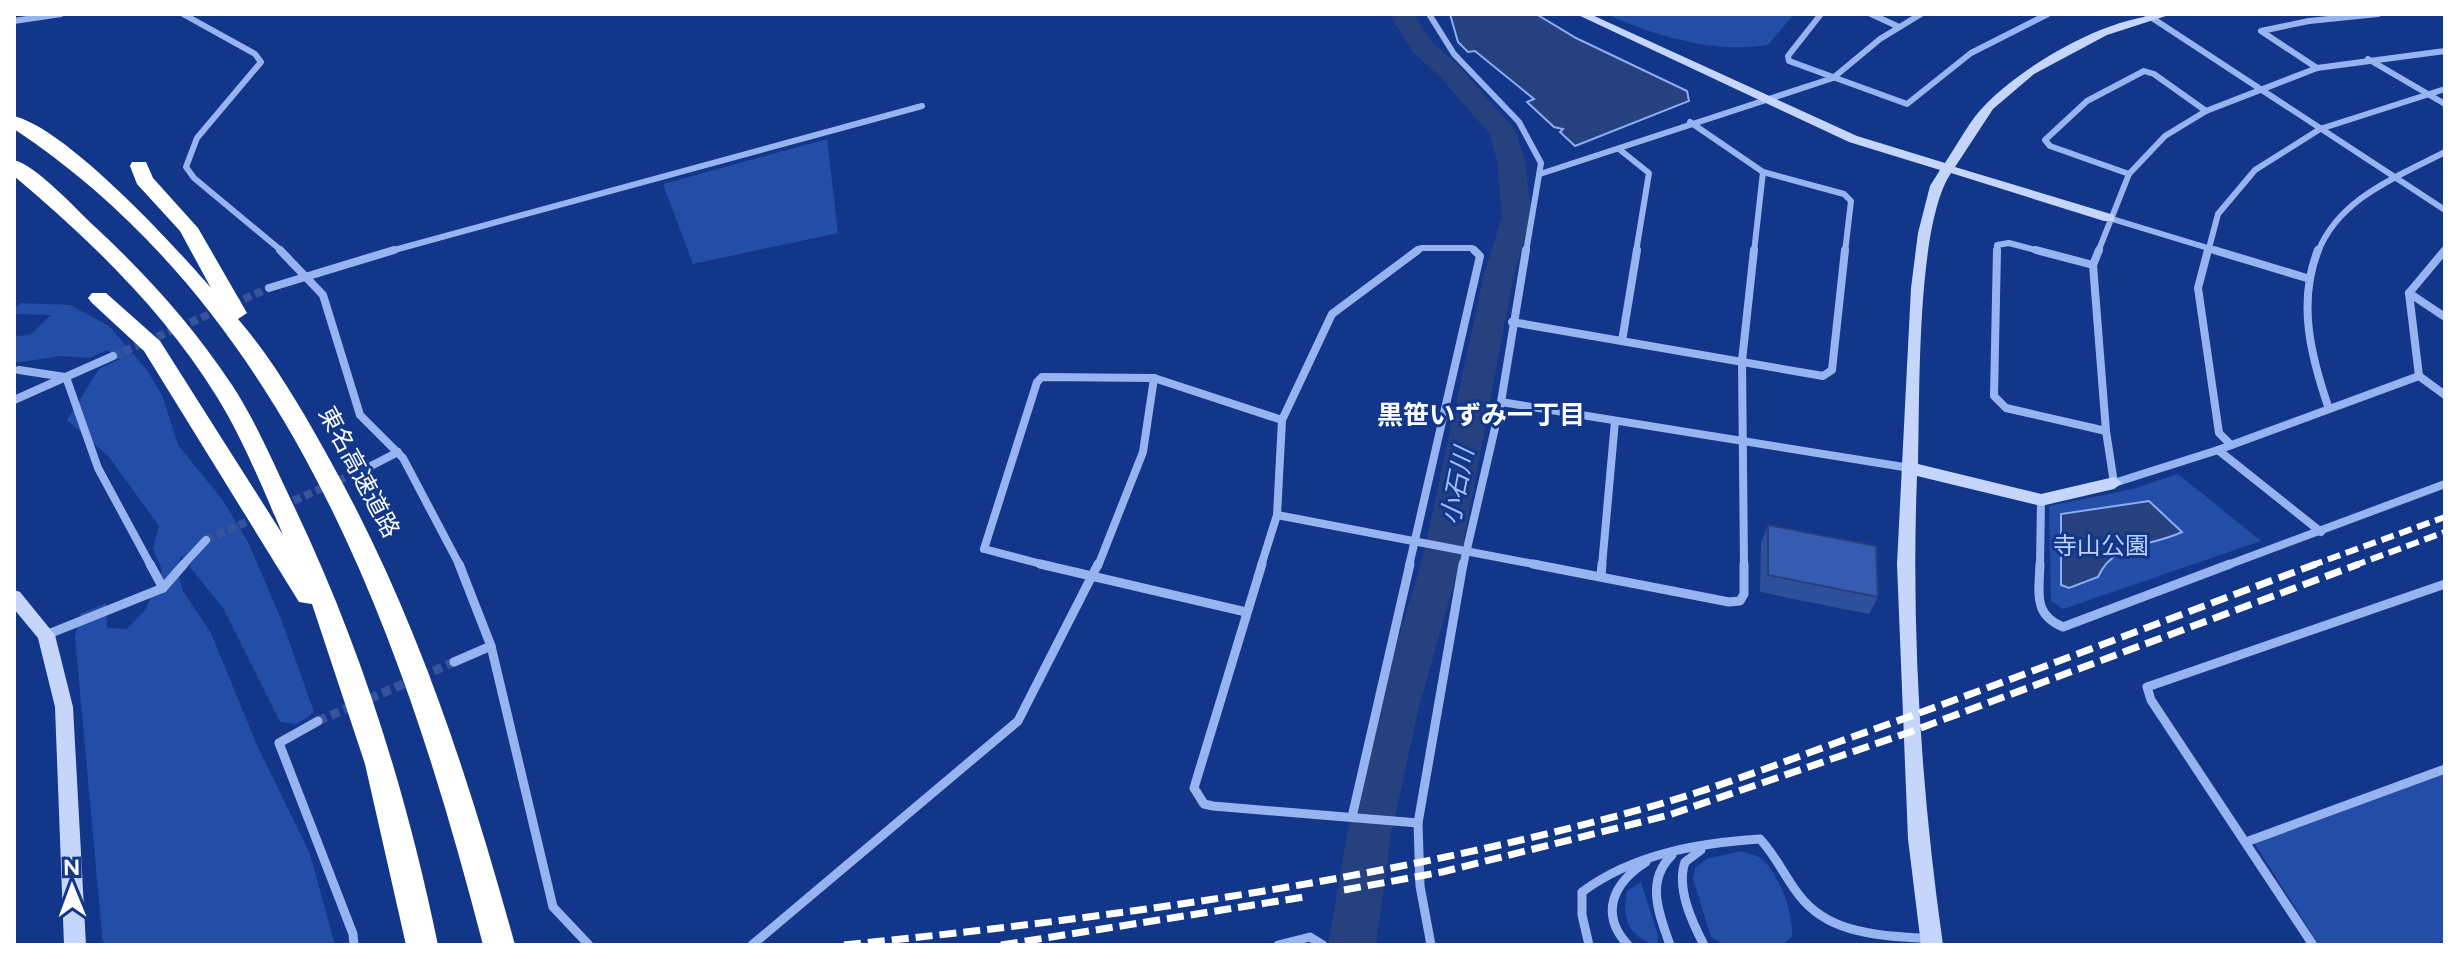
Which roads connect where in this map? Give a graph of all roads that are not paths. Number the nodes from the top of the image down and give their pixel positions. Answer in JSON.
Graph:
{"nodes":[{"id":1,"x":61,"y":14,"type":"edge"},
{"id":2,"x":183,"y":14,"type":"edge"},
{"id":3,"x":1429,"y":14,"type":"edge"},
{"id":4,"x":1581,"y":14,"type":"edge"},
{"id":5,"x":1821,"y":14,"type":"edge"},
{"id":6,"x":1871,"y":14,"type":"edge"},
{"id":7,"x":1921,"y":14,"type":"edge"},
{"id":8,"x":2048,"y":14,"type":"edge"},
{"id":9,"x":2378,"y":14,"type":"edge"},
{"id":10,"x":2155,"y":15,"type":"edge"},
{"id":11,"x":14,"y":21,"type":"edge"},
{"id":12,"x":1899,"y":27,"type":"junction"},
{"id":13,"x":2445,"y":51,"type":"edge"},
{"id":14,"x":2367,"y":59,"type":"junction"},
{"id":15,"x":2317,"y":68,"type":"junction"},
{"id":16,"x":1833,"y":78,"type":"junction"},
{"id":17,"x":2445,"y":89,"type":"edge"},
{"id":18,"x":2261,"y":90,"type":"junction"},
{"id":19,"x":2427,"y":94,"type":"junction"},
{"id":20,"x":1767,"y":100,"type":"junction"},
{"id":21,"x":2445,"y":104,"type":"edge"},
{"id":22,"x":922,"y":106,"type":"dead end"},
{"id":23,"x":2206,"y":111,"type":"junction"},
{"id":24,"x":14,"y":121,"type":"edge"},
{"id":25,"x":1690,"y":122,"type":"junction"},
{"id":26,"x":2320,"y":129,"type":"junction"},
{"id":27,"x":1619,"y":149,"type":"junction"},
{"id":28,"x":2445,"y":152,"type":"edge"},
{"id":29,"x":14,"y":166,"type":"edge"},
{"id":30,"x":139,"y":166,"type":"dead end"},
{"id":31,"x":1945,"y":168,"type":"junction"},
{"id":32,"x":1763,"y":172,"type":"junction"},
{"id":33,"x":1540,"y":174,"type":"junction"},
{"id":34,"x":2129,"y":174,"type":"junction"},
{"id":35,"x":2397,"y":179,"type":"junction"},
{"id":36,"x":2445,"y":210,"type":"edge"},
{"id":37,"x":2109,"y":218,"type":"junction"},
{"id":38,"x":2209,"y":248,"type":"junction"},
{"id":39,"x":2445,"y":250,"type":"edge"},
{"id":40,"x":2093,"y":265,"type":"junction"},
{"id":41,"x":306,"y":274,"type":"junction"},
{"id":42,"x":2310,"y":279,"type":"junction"},
{"id":43,"x":269,"y":288,"type":"tunnel mouth"},
{"id":44,"x":2409,"y":293,"type":"junction"},
{"id":45,"x":99,"y":298,"type":"dead end"},
{"id":46,"x":2445,"y":317,"type":"edge"},
{"id":47,"x":1512,"y":322,"type":"junction"},
{"id":48,"x":1622,"y":341,"type":"junction"},
{"id":49,"x":113,"y":356,"type":"tunnel mouth"},
{"id":50,"x":1742,"y":361,"type":"junction"},
{"id":51,"x":19,"y":370,"type":"dead end"},
{"id":52,"x":2419,"y":376,"type":"junction"},
{"id":53,"x":66,"y":377,"type":"junction"},
{"id":54,"x":1154,"y":378,"type":"junction"},
{"id":55,"x":2445,"y":395,"type":"edge"},
{"id":56,"x":285,"y":399,"type":"junction"},
{"id":57,"x":14,"y":400,"type":"edge"},
{"id":58,"x":1501,"y":402,"type":"junction"},
{"id":59,"x":2329,"y":409,"type":"junction"},
{"id":60,"x":1282,"y":420,"type":"junction"},
{"id":61,"x":1615,"y":421,"type":"junction"},
{"id":62,"x":2106,"y":431,"type":"junction"},
{"id":63,"x":1743,"y":444,"type":"junction"},
{"id":64,"x":2231,"y":445,"type":"junction"},
{"id":65,"x":2218,"y":450,"type":"junction"},
{"id":66,"x":398,"y":452,"type":"junction"},
{"id":67,"x":369,"y":467,"type":"tunnel mouth"},
{"id":68,"x":1910,"y":468,"type":"junction"},
{"id":69,"x":2114,"y":483,"type":"junction"},
{"id":70,"x":2445,"y":484,"type":"edge"},
{"id":71,"x":2041,"y":500,"type":"junction"},
{"id":72,"x":1277,"y":515,"type":"junction"},
{"id":73,"x":2321,"y":532,"type":"junction"},
{"id":74,"x":206,"y":540,"type":"tunnel mouth"},
{"id":75,"x":1419,"y":540,"type":"junction"},
{"id":76,"x":1466,"y":549,"type":"junction"},
{"id":77,"x":1601,"y":576,"type":"junction"},
{"id":78,"x":1093,"y":578,"type":"junction"},
{"id":79,"x":2445,"y":584,"type":"edge"},
{"id":80,"x":163,"y":588,"type":"junction"},
{"id":81,"x":14,"y":597,"type":"edge"},
{"id":82,"x":1246,"y":612,"type":"junction"},
{"id":83,"x":46,"y":635,"type":"junction"},
{"id":84,"x":491,"y":646,"type":"junction"},
{"id":85,"x":341,"y":647,"type":"junction"},
{"id":86,"x":454,"y":662,"type":"tunnel mouth"},
{"id":87,"x":318,"y":721,"type":"tunnel mouth"},
{"id":88,"x":2445,"y":769,"type":"edge"},
{"id":89,"x":1358,"y":818,"type":"junction"},
{"id":90,"x":1418,"y":823,"type":"junction"},
{"id":91,"x":2246,"y":842,"type":"junction"},
{"id":92,"x":1703,"y":848,"type":"junction"},
{"id":93,"x":1674,"y":853,"type":"junction"},
{"id":94,"x":1656,"y":857,"type":"junction"},
{"id":95,"x":1932,"y":942,"type":"edge"},
{"id":96,"x":75,"y":945,"type":"edge"},
{"id":97,"x":354,"y":945,"type":"edge"},
{"id":98,"x":422,"y":945,"type":"edge"},
{"id":99,"x":499,"y":945,"type":"edge"},
{"id":100,"x":589,"y":945,"type":"edge"},
{"id":101,"x":752,"y":945,"type":"edge"},
{"id":102,"x":1278,"y":945,"type":"edge"},
{"id":103,"x":1323,"y":945,"type":"edge"},
{"id":104,"x":1431,"y":945,"type":"edge"},
{"id":105,"x":1589,"y":945,"type":"edge"},
{"id":106,"x":1628,"y":945,"type":"edge"},
{"id":107,"x":1670,"y":945,"type":"edge"},
{"id":108,"x":1704,"y":945,"type":"edge"},
{"id":109,"x":2313,"y":945,"type":"edge"}],
"edges":[{"from":1,"to":11,"type":"street"},
{"from":2,"to":41,"type":"street"},
{"from":3,"to":33,"type":"street"},
{"from":4,"to":20,"type":"street"},
{"from":5,"to":16,"type":"street"},
{"from":6,"to":12,"type":"street"},
{"from":7,"to":12,"type":"street"},
{"from":8,"to":16,"type":"street"},
{"from":9,"to":15,"type":"street"},
{"from":10,"to":18,"type":"street"},
{"from":10,"to":31,"type":"street"},
{"from":12,"to":16,"type":"street"},
{"from":13,"to":14,"type":"street"},
{"from":14,"to":15,"type":"street"},
{"from":14,"to":19,"type":"street"},
{"from":15,"to":18,"type":"street"},
{"from":16,"to":20,"type":"street"},
{"from":17,"to":19,"type":"street"},
{"from":18,"to":23,"type":"street"},
{"from":18,"to":26,"type":"street"},
{"from":19,"to":21,"type":"street"},
{"from":19,"to":26,"type":"street"},
{"from":20,"to":25,"type":"street"},
{"from":20,"to":31,"type":"street"},
{"from":22,"to":41,"type":"street"},
{"from":23,"to":34,"type":"street"},
{"from":23,"to":34,"type":"street"},
{"from":24,"to":56,"type":"highway","name":"東名高速道路"},
{"from":25,"to":27,"type":"street"},
{"from":25,"to":32,"type":"street"},
{"from":26,"to":35,"type":"street"},
{"from":26,"to":38,"type":"street"},
{"from":27,"to":33,"type":"street"},
{"from":27,"to":48,"type":"street"},
{"from":28,"to":35,"type":"street"},
{"from":29,"to":85,"type":"highway"},
{"from":30,"to":56,"type":"highway"},
{"from":31,"to":37,"type":"street"},
{"from":31,"to":68,"type":"street"},
{"from":32,"to":50,"type":"street"},
{"from":32,"to":50,"type":"street"},
{"from":33,"to":47,"type":"street"},
{"from":34,"to":37,"type":"street"},
{"from":35,"to":36,"type":"street"},
{"from":35,"to":42,"type":"street"},
{"from":37,"to":38,"type":"street"},
{"from":37,"to":40,"type":"street"},
{"from":38,"to":42,"type":"street"},
{"from":38,"to":64,"type":"street"},
{"from":39,"to":44,"type":"street"},
{"from":40,"to":62,"type":"street"},
{"from":40,"to":62,"type":"street"},
{"from":41,"to":43,"type":"street"},
{"from":41,"to":66,"type":"street"},
{"from":42,"to":59,"type":"street"},
{"from":44,"to":46,"type":"street"},
{"from":44,"to":52,"type":"street"},
{"from":45,"to":85,"type":"highway"},
{"from":47,"to":48,"type":"street"},
{"from":47,"to":58,"type":"street"},
{"from":48,"to":50,"type":"street"},
{"from":49,"to":53,"type":"street"},
{"from":50,"to":63,"type":"street"},
{"from":51,"to":53,"type":"street"},
{"from":52,"to":55,"type":"street"},
{"from":52,"to":59,"type":"street"},
{"from":53,"to":57,"type":"street"},
{"from":53,"to":80,"type":"street"},
{"from":54,"to":60,"type":"street"},
{"from":54,"to":78,"type":"street"},
{"from":54,"to":78,"type":"street"},
{"from":56,"to":99,"type":"highway","name":"東名高速道路"},
{"from":58,"to":61,"type":"street"},
{"from":58,"to":76,"type":"street"},
{"from":59,"to":64,"type":"street"},
{"from":60,"to":72,"type":"street"},
{"from":60,"to":75,"type":"street"},
{"from":61,"to":63,"type":"street"},
{"from":61,"to":77,"type":"street"},
{"from":62,"to":69,"type":"street"},
{"from":63,"to":68,"type":"street"},
{"from":63,"to":77,"type":"street"},
{"from":64,"to":65,"type":"street"},
{"from":65,"to":69,"type":"street"},
{"from":65,"to":73,"type":"street"},
{"from":66,"to":67,"type":"street"},
{"from":66,"to":84,"type":"street"},
{"from":68,"to":71,"type":"street"},
{"from":68,"to":95,"type":"street"},
{"from":69,"to":71,"type":"street"},
{"from":70,"to":73,"type":"street"},
{"from":71,"to":73,"type":"street"},
{"from":72,"to":75,"type":"street"},
{"from":72,"to":82,"type":"street"},
{"from":74,"to":80,"type":"street"},
{"from":75,"to":76,"type":"street"},
{"from":75,"to":89,"type":"street"},
{"from":76,"to":77,"type":"street"},
{"from":76,"to":90,"type":"street"},
{"from":78,"to":82,"type":"street"},
{"from":78,"to":101,"type":"street"},
{"from":79,"to":91,"type":"street"},
{"from":80,"to":83,"type":"street"},
{"from":81,"to":83,"type":"street"},
{"from":82,"to":89,"type":"street"},
{"from":83,"to":96,"type":"street"},
{"from":84,"to":86,"type":"street"},
{"from":84,"to":100,"type":"street"},
{"from":85,"to":98,"type":"highway"},
{"from":87,"to":97,"type":"street"},
{"from":88,"to":91,"type":"street"},
{"from":89,"to":90,"type":"street"},
{"from":90,"to":104,"type":"street"},
{"from":91,"to":109,"type":"street"},
{"from":92,"to":93,"type":"street"},
{"from":92,"to":95,"type":"street"},
{"from":92,"to":108,"type":"street"},
{"from":93,"to":94,"type":"street"},
{"from":93,"to":107,"type":"street"},
{"from":94,"to":105,"type":"street"},
{"from":94,"to":106,"type":"street"},
{"from":102,"to":103,"type":"street"}]}
